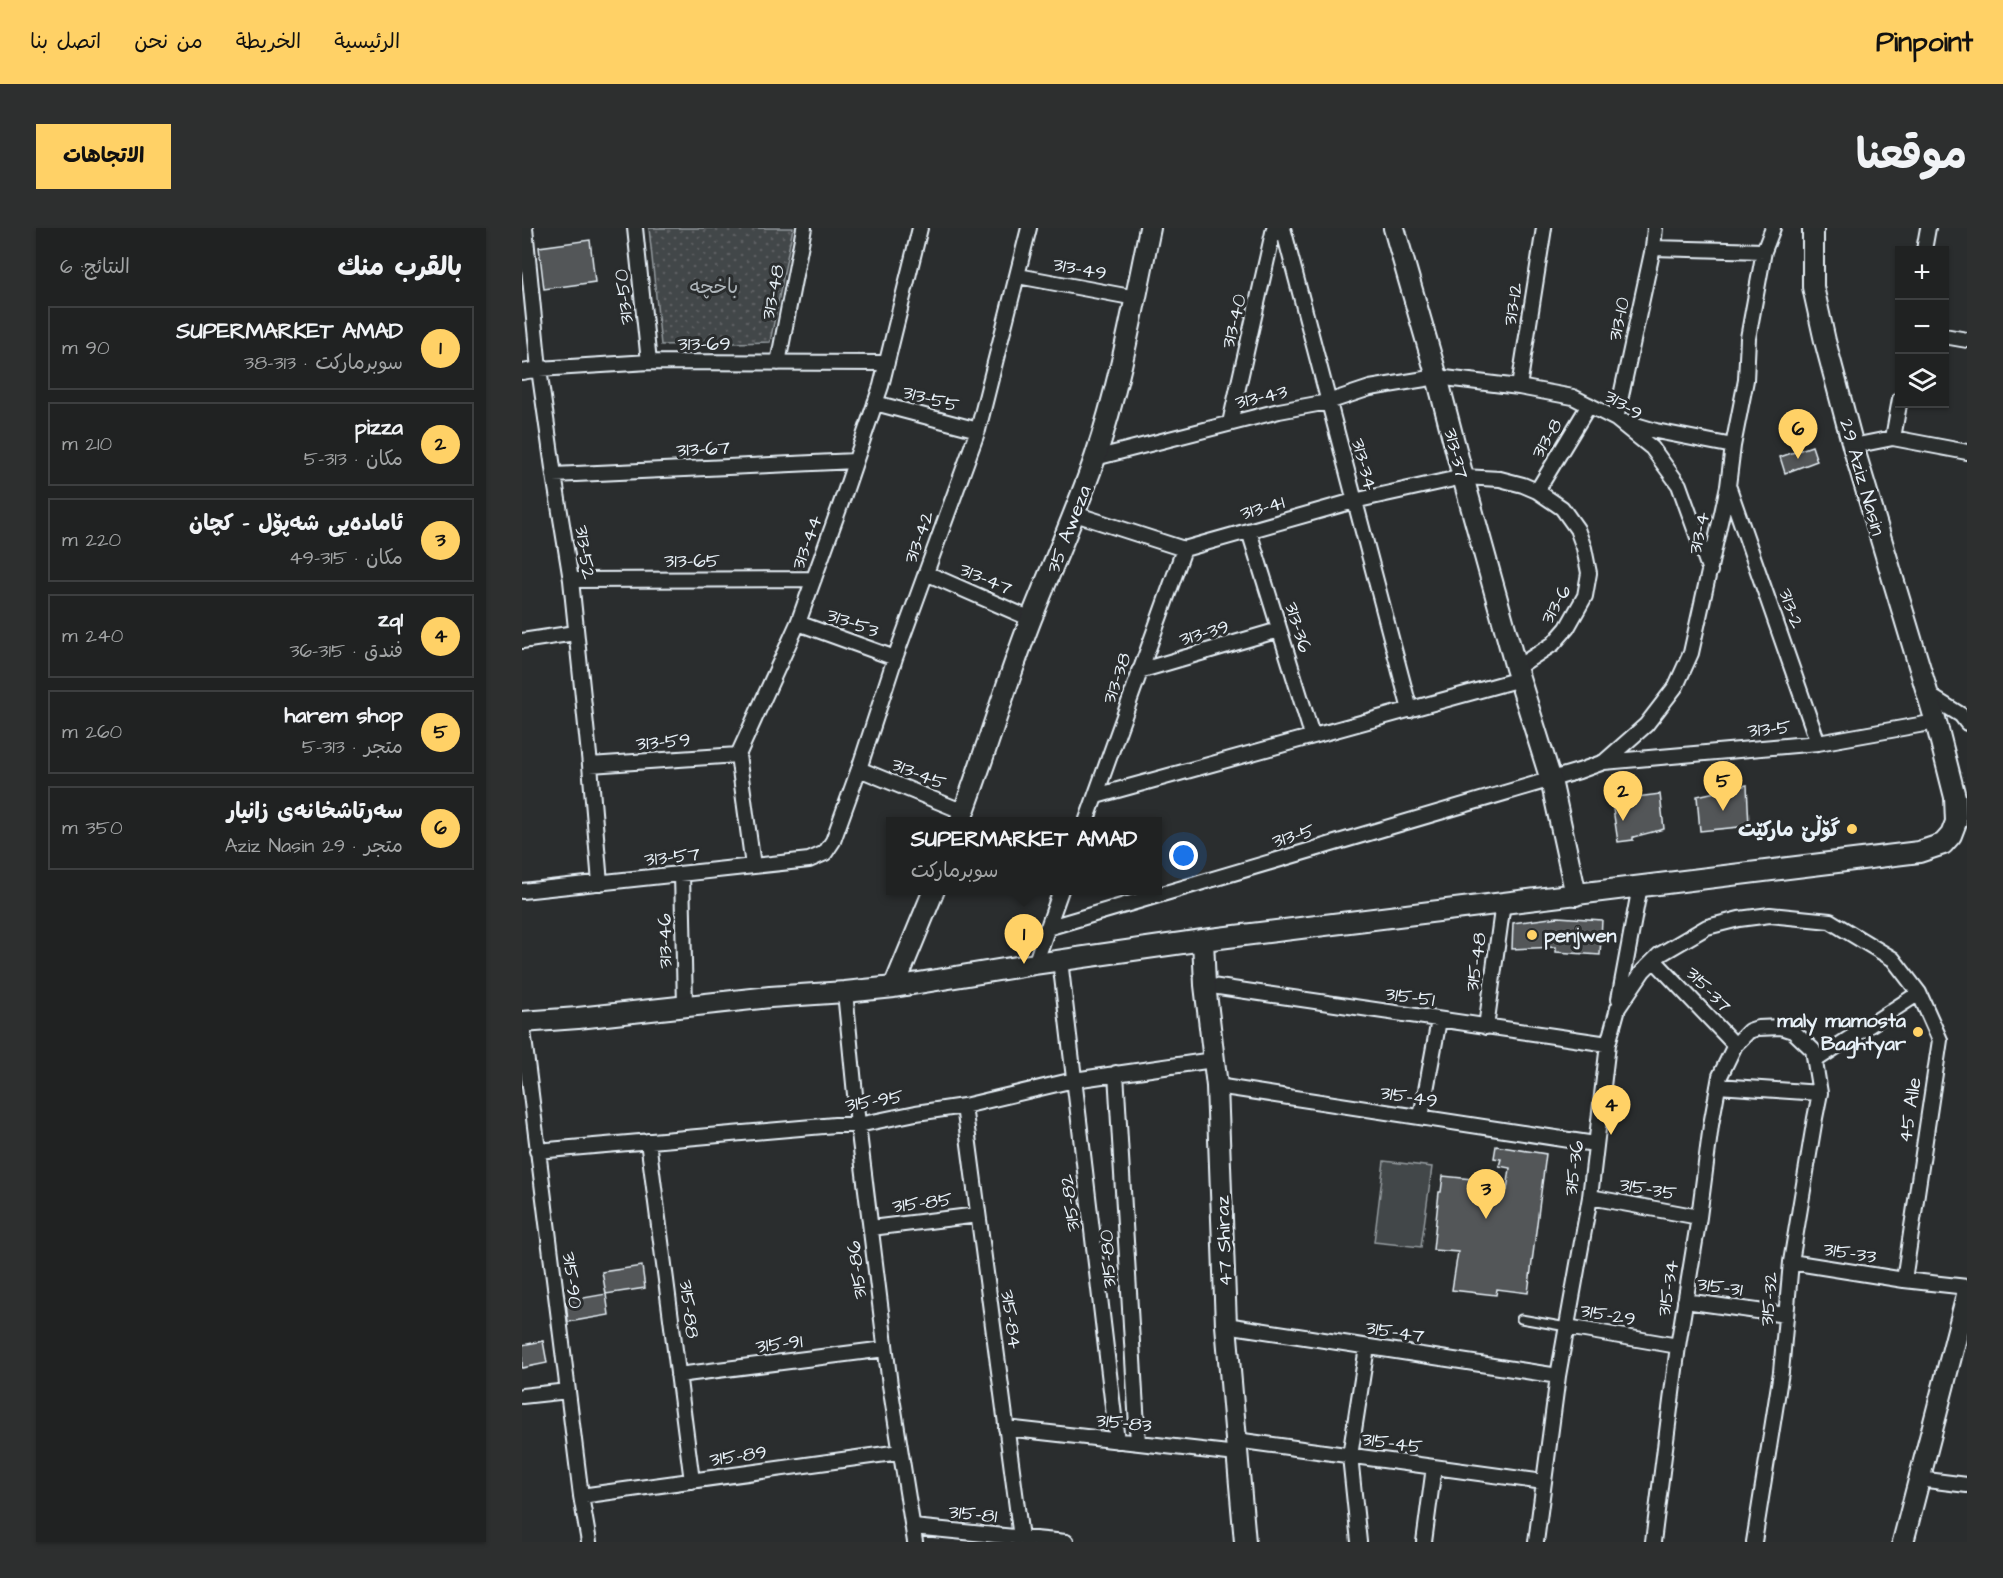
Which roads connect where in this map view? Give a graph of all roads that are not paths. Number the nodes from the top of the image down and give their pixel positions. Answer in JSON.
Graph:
{"nodes":[{"id":1,"x":525,"y":228,"type":"edge"},
{"id":2,"x":635,"y":228,"type":"edge"},
{"id":3,"x":804,"y":228,"type":"edge"},
{"id":4,"x":920,"y":228,"type":"edge"},
{"id":5,"x":1029,"y":228,"type":"edge"},
{"id":6,"x":1150,"y":228,"type":"edge"},
{"id":7,"x":1274,"y":228,"type":"edge"},
{"id":8,"x":1283,"y":228,"type":"edge"},
{"id":9,"x":1394,"y":228,"type":"edge"},
{"id":10,"x":1544,"y":228,"type":"edge"},
{"id":11,"x":1655,"y":228,"type":"edge"},
{"id":12,"x":1773,"y":228,"type":"edge"},
{"id":13,"x":1813,"y":228,"type":"edge"},
{"id":14,"x":1928,"y":228,"type":"edge"},
{"id":15,"x":1925,"y":246,"type":"edge"},
{"id":16,"x":1653,"y":248,"type":"junction"},
{"id":17,"x":1764,"y":251,"type":"junction"},
{"id":18,"x":1018,"y":276,"type":"junction"},
{"id":19,"x":1136,"y":298,"type":"junction"},
{"id":20,"x":1949,"y":337,"type":"edge"},
{"id":21,"x":1967,"y":340,"type":"edge"},
{"id":22,"x":649,"y":363,"type":"junction"},
{"id":23,"x":778,"y":363,"type":"junction"},
{"id":24,"x":887,"y":363,"type":"junction"},
{"id":25,"x":540,"y":369,"type":"junction"},
{"id":26,"x":522,"y":372,"type":"edge"},
{"id":27,"x":1437,"y":377,"type":"junction"},
{"id":28,"x":1519,"y":387,"type":"junction"},
{"id":29,"x":1328,"y":402,"type":"junction"},
{"id":30,"x":875,"y":403,"type":"junction"},
{"id":31,"x":1588,"y":405,"type":"junction"},
{"id":32,"x":1898,"y":408,"type":"edge"},
{"id":33,"x":1616,"y":419,"type":"junction"},
{"id":34,"x":1230,"y":423,"type":"junction"},
{"id":35,"x":978,"y":430,"type":"junction"},
{"id":36,"x":1893,"y":438,"type":"junction"},
{"id":37,"x":1733,"y":446,"type":"junction"},
{"id":38,"x":1854,"y":446,"type":"junction"},
{"id":39,"x":1967,"y":452,"type":"edge"},
{"id":40,"x":1095,"y":458,"type":"junction"},
{"id":41,"x":855,"y":461,"type":"junction"},
{"id":42,"x":554,"y":475,"type":"junction"},
{"id":43,"x":1463,"y":477,"type":"junction"},
{"id":44,"x":1728,"y":486,"type":"junction"},
{"id":45,"x":1537,"y":491,"type":"junction"},
{"id":46,"x":1354,"y":501,"type":"junction"},
{"id":47,"x":1075,"y":514,"type":"junction"},
{"id":48,"x":1249,"y":531,"type":"junction"},
{"id":49,"x":1184,"y":549,"type":"junction"},
{"id":50,"x":1710,"y":570,"type":"junction"},
{"id":51,"x":926,"y":573,"type":"junction"},
{"id":52,"x":814,"y":579,"type":"junction"},
{"id":53,"x":571,"y":580,"type":"junction"},
{"id":54,"x":1031,"y":619,"type":"junction"},
{"id":55,"x":798,"y":623,"type":"junction"},
{"id":56,"x":1279,"y":630,"type":"junction"},
{"id":57,"x":575,"y":633,"type":"junction"},
{"id":58,"x":522,"y":641,"type":"edge"},
{"id":59,"x":895,"y":658,"type":"junction"},
{"id":60,"x":1139,"y":671,"type":"junction"},
{"id":61,"x":1518,"y":673,"type":"junction"},
{"id":62,"x":1927,"y":694,"type":"junction"},
{"id":63,"x":1410,"y":710,"type":"junction"},
{"id":64,"x":1935,"y":722,"type":"junction"},
{"id":65,"x":1967,"y":723,"type":"edge"},
{"id":66,"x":1312,"y":735,"type":"junction"},
{"id":67,"x":1818,"y":743,"type":"junction"},
{"id":68,"x":738,"y":755,"type":"junction"},
{"id":69,"x":1604,"y":762,"type":"junction"},
{"id":70,"x":590,"y":765,"type":"junction"},
{"id":71,"x":859,"y":769,"type":"junction"},
{"id":72,"x":1551,"y":780,"type":"junction"},
{"id":73,"x":1096,"y":795,"type":"junction"},
{"id":74,"x":962,"y":817,"type":"edge"},
{"id":75,"x":1088,"y":817,"type":"edge"},
{"id":76,"x":825,"y":853,"type":"joint"},
{"id":77,"x":753,"y":866,"type":"junction"},
{"id":78,"x":682,"y":874,"type":"junction"},
{"id":79,"x":600,"y":883,"type":"junction"},
{"id":80,"x":1640,"y":886,"type":"junction"},
{"id":81,"x":522,"y":891,"type":"edge"},
{"id":82,"x":1162,"y":894,"type":"edge"},
{"id":83,"x":931,"y":895,"type":"edge"},
{"id":84,"x":1059,"y":895,"type":"edge"},
{"id":85,"x":1159,"y":895,"type":"edge"},
{"id":86,"x":1576,"y":895,"type":"junction"},
{"id":87,"x":1503,"y":903,"type":"junction"},
{"id":88,"x":1830,"y":921,"type":"joint"},
{"id":89,"x":1047,"y":928,"type":"junction"},
{"id":90,"x":1203,"y":940,"type":"junction"},
{"id":91,"x":1060,"y":960,"type":"junction"},
{"id":92,"x":1654,"y":960,"type":"junction"},
{"id":93,"x":1035,"y":964,"type":"junction"},
{"id":94,"x":1205,"y":986,"type":"junction"},
{"id":95,"x":894,"y":987,"type":"junction"},
{"id":96,"x":845,"y":992,"type":"junction"},
{"id":97,"x":1919,"y":993,"type":"junction"},
{"id":98,"x":685,"y":1006,"type":"junction"},
{"id":99,"x":1618,"y":1008,"type":"junction"},
{"id":100,"x":1439,"y":1020,"type":"junction"},
{"id":101,"x":522,"y":1022,"type":"edge"},
{"id":102,"x":1486,"y":1027,"type":"junction"},
{"id":103,"x":1608,"y":1044,"type":"junction"},
{"id":104,"x":1735,"y":1045,"type":"junction"},
{"id":105,"x":1213,"y":1060,"type":"junction"},
{"id":106,"x":1816,"y":1060,"type":"junction"},
{"id":107,"x":1116,"y":1073,"type":"junction"},
{"id":108,"x":1074,"y":1080,"type":"junction"},
{"id":109,"x":1217,"y":1086,"type":"junction"},
{"id":110,"x":1718,"y":1086,"type":"junction"},
{"id":111,"x":1821,"y":1093,"type":"junction"},
{"id":112,"x":964,"y":1106,"type":"junction"},
{"id":113,"x":1421,"y":1117,"type":"junction"},
{"id":114,"x":858,"y":1125,"type":"junction"},
{"id":115,"x":648,"y":1141,"type":"junction"},
{"id":116,"x":1595,"y":1144,"type":"junction"},
{"id":117,"x":537,"y":1151,"type":"junction"},
{"id":118,"x":1590,"y":1197,"type":"junction"},
{"id":119,"x":978,"y":1215,"type":"junction"},
{"id":120,"x":1699,"y":1217,"type":"junction"},
{"id":121,"x":871,"y":1228,"type":"junction"},
{"id":122,"x":1791,"y":1262,"type":"junction"},
{"id":123,"x":1904,"y":1280,"type":"junction"},
{"id":124,"x":1967,"y":1287,"type":"edge"},
{"id":125,"x":1684,"y":1301,"type":"junction"},
{"id":126,"x":1966,"y":1307,"type":"edge"},
{"id":127,"x":1786,"y":1316,"type":"junction"},
{"id":128,"x":1521,"y":1319,"type":"dead end"},
{"id":129,"x":1226,"y":1325,"type":"junction"},
{"id":130,"x":1567,"y":1327,"type":"junction"},
{"id":131,"x":1678,"y":1346,"type":"junction"},
{"id":132,"x":1367,"y":1347,"type":"junction"},
{"id":133,"x":885,"y":1348,"type":"junction"},
{"id":134,"x":678,"y":1375,"type":"junction"},
{"id":135,"x":1558,"y":1376,"type":"junction"},
{"id":136,"x":568,"y":1391,"type":"junction"},
{"id":137,"x":522,"y":1396,"type":"edge"},
{"id":138,"x":1006,"y":1428,"type":"junction"},
{"id":139,"x":1117,"y":1441,"type":"junction"},
{"id":140,"x":1138,"y":1443,"type":"junction"},
{"id":141,"x":1237,"y":1447,"type":"junction"},
{"id":142,"x":900,"y":1452,"type":"junction"},
{"id":143,"x":1350,"y":1456,"type":"junction"},
{"id":144,"x":1434,"y":1467,"type":"junction"},
{"id":145,"x":1919,"y":1479,"type":"junction"},
{"id":146,"x":692,"y":1481,"type":"junction"},
{"id":147,"x":1544,"y":1482,"type":"junction"},
{"id":148,"x":1967,"y":1485,"type":"edge"},
{"id":149,"x":581,"y":1496,"type":"junction"},
{"id":150,"x":913,"y":1527,"type":"junction"},
{"id":151,"x":1021,"y":1538,"type":"junction"},
{"id":152,"x":589,"y":1542,"type":"edge"},
{"id":153,"x":915,"y":1542,"type":"edge"},
{"id":154,"x":1066,"y":1542,"type":"edge"},
{"id":155,"x":1245,"y":1542,"type":"edge"},
{"id":156,"x":1359,"y":1542,"type":"edge"},
{"id":157,"x":1424,"y":1542,"type":"edge"},
{"id":158,"x":1536,"y":1542,"type":"edge"},
{"id":159,"x":1653,"y":1542,"type":"edge"},
{"id":160,"x":1754,"y":1542,"type":"edge"},
{"id":161,"x":1903,"y":1542,"type":"edge"}],
"edges":[{"from":1,"to":25,"type":"street","name":"313-52"},
{"from":2,"to":22,"type":"street","name":"313-50"},
{"from":3,"to":23,"type":"street","name":"313-48"},
{"from":4,"to":24,"type":"street","name":"313-44"},
{"from":5,"to":18,"type":"street","name":"313-42"},
{"from":6,"to":19,"type":"street","name":"35 Aweza"},
{"from":7,"to":34,"type":"street","name":"313-40"},
{"from":8,"to":29,"type":"street","name":"313-34"},
{"from":9,"to":27,"type":"street","name":"313-37"},
{"from":10,"to":28,"type":"street","name":"313-12"},
{"from":11,"to":16,"type":"street","name":"313-10"},
{"from":12,"to":17,"type":"street","name":"313-4"},
{"from":13,"to":38,"type":"street","name":"29 Aziz Nasin"},
{"from":14,"to":15,"type":"street"},
{"from":16,"to":17,"type":"street"},
{"from":16,"to":33,"type":"street","name":"313-10"},
{"from":17,"to":37,"type":"street","name":"313-4"},
{"from":18,"to":19,"type":"street","name":"313-49"},
{"from":18,"to":35,"type":"street","name":"313-42"},
{"from":19,"to":40,"type":"street","name":"35 Aweza"},
{"from":20,"to":21,"type":"street"},
{"from":22,"to":23,"type":"street","name":"313-69"},
{"from":22,"to":25,"type":"street","name":"313-69"},
{"from":23,"to":24,"type":"street","name":"313-69"},
{"from":24,"to":30,"type":"street","name":"313-44"},
{"from":25,"to":26,"type":"street","name":"313-69"},
{"from":25,"to":42,"type":"street","name":"313-52"},
{"from":27,"to":28,"type":"street","name":"313-9"},
{"from":27,"to":29,"type":"street","name":"313-43"},
{"from":27,"to":43,"type":"street","name":"313-37"},
{"from":28,"to":31,"type":"street","name":"313-9"},
{"from":29,"to":34,"type":"street","name":"313-43"},
{"from":29,"to":46,"type":"street","name":"313-34"},
{"from":30,"to":35,"type":"street","name":"313-55"},
{"from":30,"to":41,"type":"street","name":"313-44"},
{"from":31,"to":33,"type":"street","name":"313-9"},
{"from":31,"to":45,"type":"street","name":"313-8"},
{"from":32,"to":36,"type":"street"},
{"from":33,"to":37,"type":"street"},
{"from":33,"to":50,"type":"street","name":"313-9"},
{"from":34,"to":40,"type":"street","name":"313-43"},
{"from":35,"to":51,"type":"street","name":"313-42"},
{"from":36,"to":38,"type":"street"},
{"from":36,"to":39,"type":"street"},
{"from":37,"to":44,"type":"street","name":"313-4"},
{"from":38,"to":62,"type":"street","name":"29 Aziz Nasin"},
{"from":40,"to":47,"type":"street","name":"35 Aweza"},
{"from":41,"to":42,"type":"street","name":"313-67"},
{"from":41,"to":52,"type":"street","name":"313-44"},
{"from":42,"to":53,"type":"street","name":"313-52"},
{"from":43,"to":45,"type":"street","name":"313-6"},
{"from":43,"to":46,"type":"street","name":"313-41"},
{"from":43,"to":61,"type":"street","name":"313-37"},
{"from":44,"to":50,"type":"street","name":"313-4"},
{"from":44,"to":67,"type":"street","name":"313-2"},
{"from":45,"to":61,"type":"street","name":"313-6"},
{"from":46,"to":48,"type":"street","name":"313-41"},
{"from":46,"to":63,"type":"street","name":"313-34"},
{"from":47,"to":49,"type":"street"},
{"from":47,"to":54,"type":"street","name":"35 Aweza"},
{"from":48,"to":49,"type":"street","name":"313-41"},
{"from":48,"to":56,"type":"street","name":"313-36"},
{"from":49,"to":60,"type":"street","name":"313-38"},
{"from":50,"to":69,"type":"street","name":"313-4"},
{"from":51,"to":54,"type":"street","name":"313-47"},
{"from":51,"to":59,"type":"street","name":"313-42"},
{"from":52,"to":53,"type":"street","name":"313-65"},
{"from":52,"to":55,"type":"street","name":"313-44"},
{"from":53,"to":57,"type":"street","name":"313-52"},
{"from":54,"to":74,"type":"street","name":"35 Aweza"},
{"from":55,"to":59,"type":"street","name":"313-53"},
{"from":55,"to":68,"type":"street","name":"313-44"},
{"from":56,"to":60,"type":"street","name":"313-39"},
{"from":56,"to":66,"type":"street","name":"313-36"},
{"from":57,"to":58,"type":"street"},
{"from":57,"to":70,"type":"street","name":"313-52"},
{"from":59,"to":71,"type":"street","name":"313-42"},
{"from":60,"to":73,"type":"street","name":"313-38"},
{"from":61,"to":63,"type":"street"},
{"from":61,"to":72,"type":"street","name":"313-37"},
{"from":62,"to":64,"type":"street","name":"29 Aziz Nasin"},
{"from":62,"to":65,"type":"street"},
{"from":63,"to":66,"type":"street"},
{"from":64,"to":67,"type":"street","name":"313-5"},
{"from":64,"to":80,"type":"street","name":"29 Aziz Nasin"},
{"from":66,"to":73,"type":"street"},
{"from":67,"to":69,"type":"street","name":"313-5"},
{"from":68,"to":70,"type":"street","name":"313-59"},
{"from":68,"to":77,"type":"street"},
{"from":69,"to":72,"type":"street","name":"313-4"},
{"from":70,"to":79,"type":"street","name":"313-52"},
{"from":71,"to":74,"type":"street","name":"313-45"},
{"from":71,"to":76,"type":"street","name":"313-42"},
{"from":72,"to":82,"type":"street","name":"313-5"},
{"from":72,"to":86,"type":"street","name":"313-37"},
{"from":73,"to":75,"type":"street","name":"313-38"},
{"from":76,"to":77,"type":"street","name":"313-57"},
{"from":77,"to":78,"type":"street","name":"313-57"},
{"from":78,"to":79,"type":"street","name":"313-57"},
{"from":78,"to":98,"type":"street","name":"313-46"},
{"from":79,"to":81,"type":"street","name":"313-57"},
{"from":80,"to":86,"type":"street","name":"29 Aziz Nasin"},
{"from":80,"to":99,"type":"street"},
{"from":83,"to":95,"type":"street"},
{"from":84,"to":89,"type":"street"},
{"from":85,"to":89,"type":"street","name":"313-5"},
{"from":86,"to":87,"type":"street","name":"29 Aziz Nasin"},
{"from":87,"to":90,"type":"street","name":"29 Aziz Nasin"},
{"from":87,"to":102,"type":"street","name":"315-48"},
{"from":88,"to":92,"type":"street","name":"315-36"},
{"from":88,"to":97,"type":"street","name":"45 Alle"},
{"from":89,"to":93,"type":"street"},
{"from":90,"to":91,"type":"street","name":"29 Aziz Nasin"},
{"from":90,"to":94,"type":"street","name":"47 Shiraz"},
{"from":91,"to":93,"type":"street","name":"29 Aziz Nasin"},
{"from":91,"to":108,"type":"street","name":"315-82"},
{"from":92,"to":99,"type":"street","name":"315-36"},
{"from":92,"to":104,"type":"street","name":"315-37"},
{"from":93,"to":95,"type":"street","name":"29 Aziz Nasin"},
{"from":94,"to":100,"type":"street","name":"315-51"},
{"from":94,"to":105,"type":"street","name":"47 Shiraz"},
{"from":95,"to":96,"type":"street","name":"29 Aziz Nasin"},
{"from":96,"to":98,"type":"street","name":"29 Aziz Nasin"},
{"from":96,"to":114,"type":"street","name":"315-86"},
{"from":97,"to":106,"type":"street"},
{"from":97,"to":123,"type":"street","name":"45 Alle"},
{"from":98,"to":101,"type":"street","name":"29 Aziz Nasin"},
{"from":99,"to":103,"type":"street","name":"315-36"},
{"from":100,"to":102,"type":"street","name":"315-51"},
{"from":100,"to":113,"type":"street"},
{"from":101,"to":117,"type":"street","name":"315-90"},
{"from":102,"to":103,"type":"street","name":"315-51"},
{"from":103,"to":116,"type":"street","name":"315-36"},
{"from":104,"to":106,"type":"street"},
{"from":104,"to":110,"type":"street","name":"315-34"},
{"from":105,"to":107,"type":"street","name":"315-95"},
{"from":105,"to":109,"type":"street","name":"47 Shiraz"},
{"from":106,"to":111,"type":"street","name":"315-32"},
{"from":107,"to":108,"type":"street","name":"315-95"},
{"from":107,"to":140,"type":"street","name":"315-80"},
{"from":108,"to":112,"type":"street","name":"315-95"},
{"from":108,"to":139,"type":"street","name":"315-82"},
{"from":109,"to":113,"type":"street","name":"315-49"},
{"from":109,"to":129,"type":"street","name":"47 Shiraz"},
{"from":110,"to":111,"type":"street"},
{"from":110,"to":120,"type":"street","name":"315-34"},
{"from":111,"to":122,"type":"street","name":"315-32"},
{"from":112,"to":114,"type":"street","name":"315-95"},
{"from":112,"to":119,"type":"street","name":"315-84"},
{"from":113,"to":116,"type":"street","name":"315-49"},
{"from":114,"to":115,"type":"street","name":"315-95"},
{"from":114,"to":121,"type":"street","name":"315-86"},
{"from":115,"to":117,"type":"street","name":"315-95"},
{"from":115,"to":134,"type":"street","name":"315-88"},
{"from":116,"to":118,"type":"street","name":"315-36"},
{"from":117,"to":136,"type":"street","name":"315-90"},
{"from":118,"to":120,"type":"street","name":"315-35"},
{"from":118,"to":130,"type":"street","name":"315-36"},
{"from":119,"to":121,"type":"street","name":"315-85"},
{"from":119,"to":138,"type":"street","name":"315-84"},
{"from":120,"to":125,"type":"street","name":"315-34"},
{"from":121,"to":133,"type":"street","name":"315-86"},
{"from":122,"to":123,"type":"street","name":"315-33"},
{"from":122,"to":127,"type":"street","name":"315-32"},
{"from":123,"to":124,"type":"street","name":"315-33"},
{"from":125,"to":127,"type":"street","name":"315-31"},
{"from":125,"to":131,"type":"street","name":"315-34"},
{"from":126,"to":145,"type":"street"},
{"from":127,"to":160,"type":"street","name":"315-32"},
{"from":128,"to":130,"type":"lane"},
{"from":129,"to":132,"type":"street","name":"315-47"},
{"from":129,"to":141,"type":"street","name":"47 Shiraz"},
{"from":130,"to":131,"type":"street","name":"315-29"},
{"from":130,"to":135,"type":"street","name":"315-36"},
{"from":131,"to":159,"type":"street","name":"315-34"},
{"from":132,"to":135,"type":"street","name":"315-47"},
{"from":132,"to":143,"type":"street"},
{"from":133,"to":134,"type":"street","name":"315-91"},
{"from":133,"to":142,"type":"street","name":"315-86"},
{"from":134,"to":146,"type":"street","name":"315-88"},
{"from":135,"to":147,"type":"street","name":"315-36"},
{"from":136,"to":137,"type":"street"},
{"from":136,"to":149,"type":"street","name":"315-90"},
{"from":138,"to":139,"type":"street","name":"315-83"},
{"from":138,"to":151,"type":"street","name":"315-84"},
{"from":139,"to":140,"type":"street","name":"315-83"},
{"from":140,"to":141,"type":"street","name":"315-83"},
{"from":141,"to":143,"type":"street","name":"315-45"},
{"from":141,"to":155,"type":"street","name":"47 Shiraz"},
{"from":142,"to":146,"type":"street","name":"315-89"},
{"from":142,"to":150,"type":"street","name":"315-86"},
{"from":143,"to":144,"type":"street","name":"315-45"},
{"from":143,"to":156,"type":"street"},
{"from":144,"to":147,"type":"street","name":"315-45"},
{"from":144,"to":157,"type":"street"},
{"from":145,"to":148,"type":"street"},
{"from":145,"to":161,"type":"street"},
{"from":146,"to":149,"type":"street","name":"315-89"},
{"from":147,"to":158,"type":"street","name":"315-36"},
{"from":149,"to":152,"type":"street","name":"315-90"},
{"from":150,"to":151,"type":"street","name":"315-81"},
{"from":150,"to":153,"type":"street","name":"315-86"},
{"from":151,"to":154,"type":"street","name":"315-81"}]}
